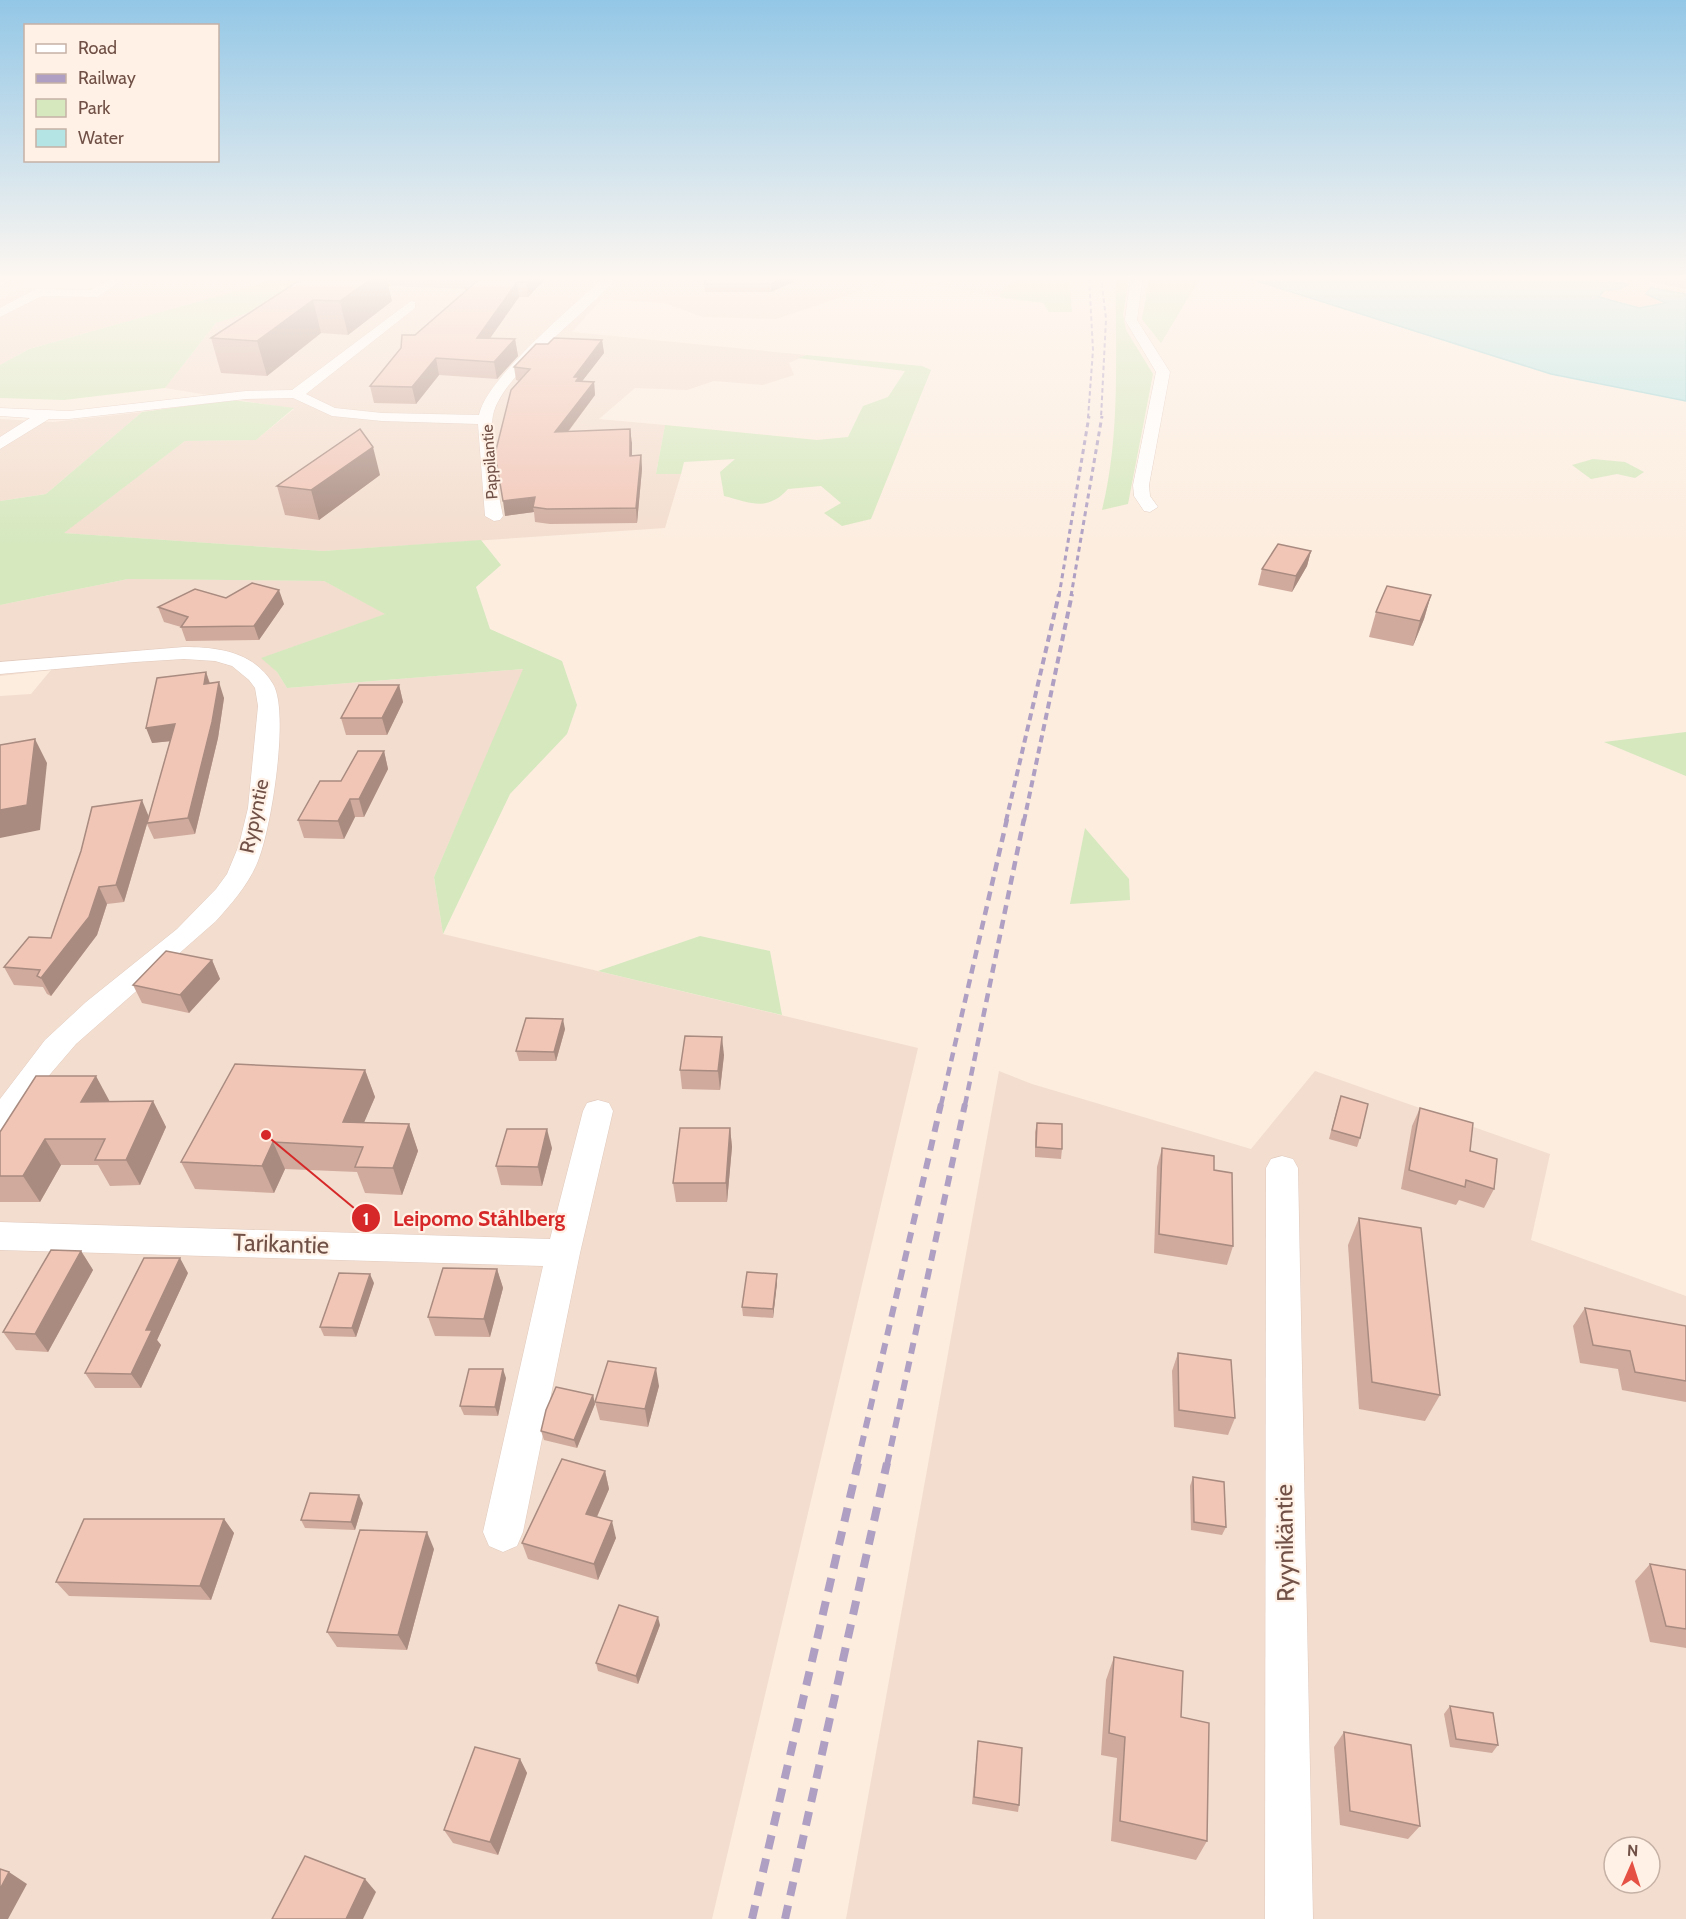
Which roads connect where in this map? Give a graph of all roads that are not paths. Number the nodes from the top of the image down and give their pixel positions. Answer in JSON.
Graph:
{"nodes":[{"id":1,"x":334,"y":366,"type":"edge"},
{"id":2,"x":522,"y":366,"type":"edge"},
{"id":3,"x":1158,"y":366,"type":"edge"},
{"id":4,"x":295,"y":394,"type":"junction"},
{"id":5,"x":0,"y":412,"type":"edge"},
{"id":6,"x":44,"y":415,"type":"junction"},
{"id":7,"x":486,"y":420,"type":"junction"},
{"id":8,"x":0,"y":444,"type":"edge"},
{"id":9,"x":1150,"y":507,"type":"dead end"},
{"id":10,"x":494,"y":516,"type":"dead end"},
{"id":11,"x":0,"y":668,"type":"edge"},
{"id":12,"x":598,"y":1111,"type":"dead end"},
{"id":13,"x":0,"y":1122,"type":"edge"},
{"id":14,"x":1282,"y":1168,"type":"dead end"},
{"id":15,"x":0,"y":1236,"type":"edge"},
{"id":16,"x":563,"y":1253,"type":"junction"},
{"id":17,"x":503,"y":1532,"type":"dead end"},
{"id":18,"x":1289,"y":1919,"type":"edge"}],
"edges":[{"from":1,"to":4,"type":"street"},
{"from":2,"to":7,"type":"street","name":"Pappilantie"},
{"from":3,"to":9,"type":"street"},
{"from":4,"to":6,"type":"street"},
{"from":4,"to":7,"type":"street"},
{"from":5,"to":6,"type":"street"},
{"from":6,"to":8,"type":"street"},
{"from":7,"to":10,"type":"street","name":"Pappilantie"},
{"from":11,"to":13,"type":"street","name":"Rypyntie"},
{"from":12,"to":16,"type":"street"},
{"from":14,"to":18,"type":"street","name":"Ryynikäntie"},
{"from":15,"to":16,"type":"street","name":"Tarikantie"},
{"from":16,"to":17,"type":"street"}]}
